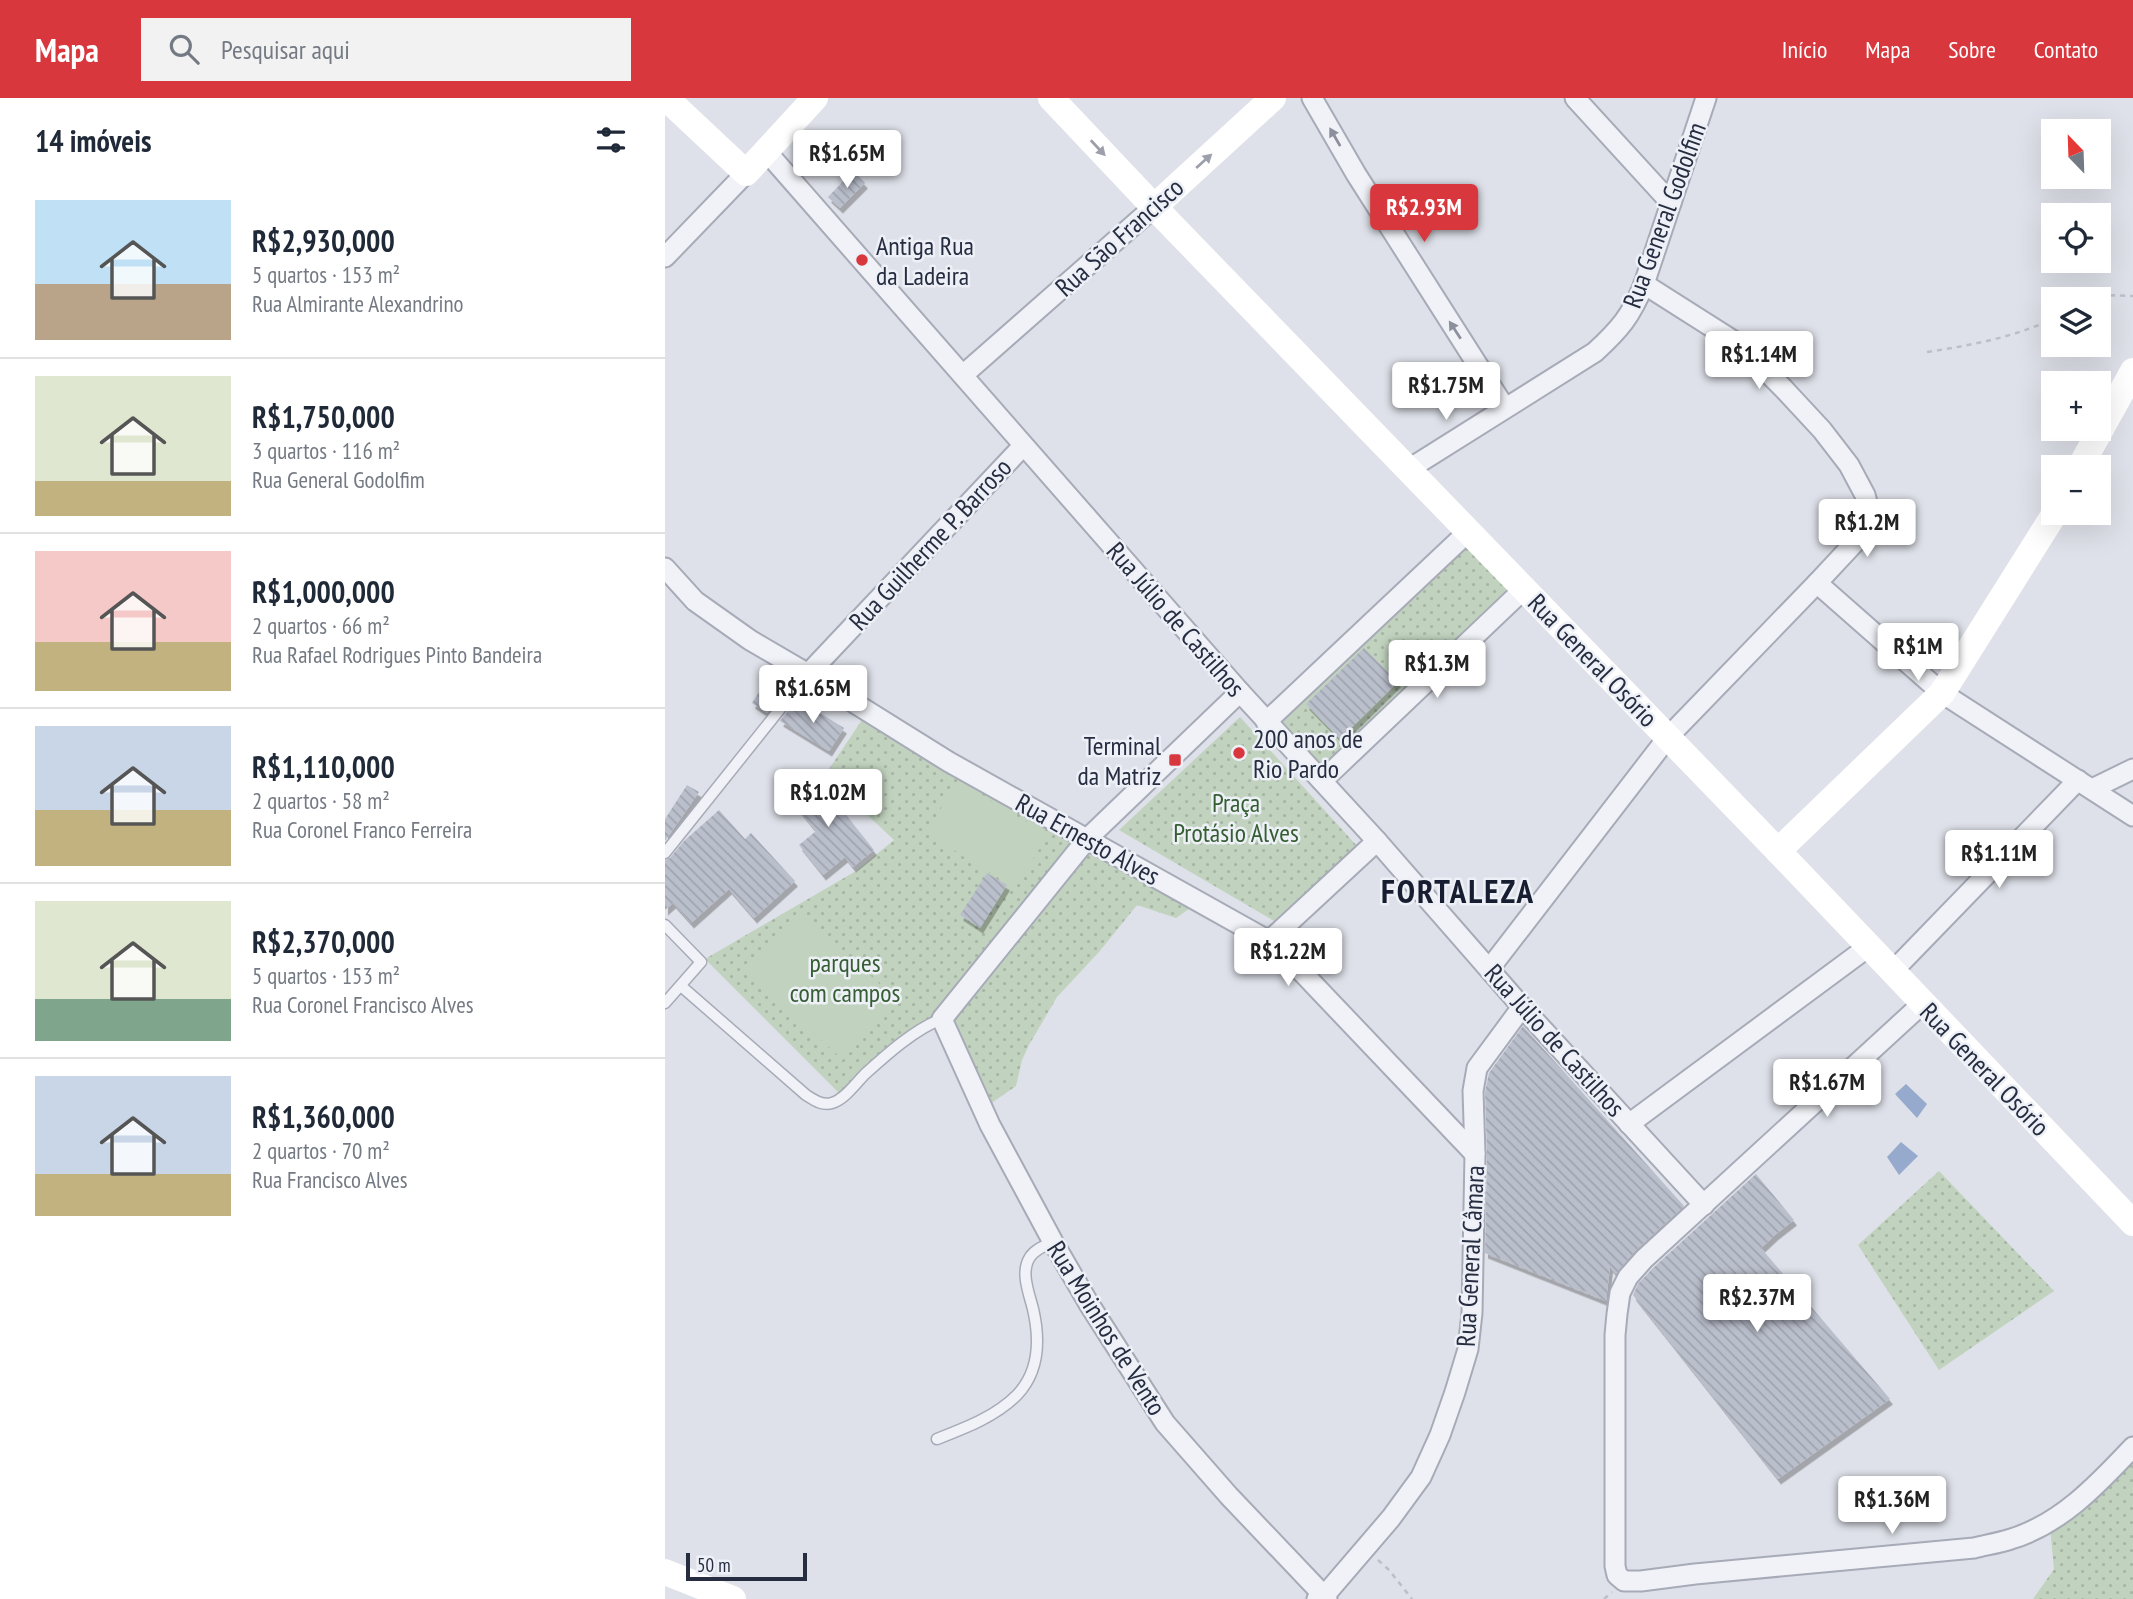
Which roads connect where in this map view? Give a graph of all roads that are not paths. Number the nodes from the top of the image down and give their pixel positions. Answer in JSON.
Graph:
{"nodes":[{"id":1,"x":666,"y":98,"type":"edge"},
{"id":2,"x":814,"y":98,"type":"edge"},
{"id":3,"x":1051,"y":98,"type":"edge"},
{"id":4,"x":1273,"y":98,"type":"edge"},
{"id":5,"x":1312,"y":98,"type":"edge"},
{"id":6,"x":1575,"y":98,"type":"edge"},
{"id":7,"x":1706,"y":98,"type":"edge"},
{"id":8,"x":766,"y":151,"type":"junction"},
{"id":9,"x":746,"y":173,"type":"junction"},
{"id":10,"x":1671,"y":203,"type":"junction"},
{"id":11,"x":1154,"y":207,"type":"junction"},
{"id":12,"x":665,"y":257,"type":"edge"},
{"id":13,"x":1644,"y":284,"type":"junction"},
{"id":14,"x":2133,"y":371,"type":"edge"},
{"id":15,"x":963,"y":375,"type":"junction"},
{"id":16,"x":1505,"y":408,"type":"junction"},
{"id":17,"x":1023,"y":446,"type":"junction"},
{"id":18,"x":2087,"y":455,"type":"edge"},
{"id":19,"x":1409,"y":470,"type":"junction"},
{"id":20,"x":2047,"y":525,"type":"edge"},
{"id":21,"x":1469,"y":531,"type":"junction"},
{"id":22,"x":665,"y":568,"type":"edge"},
{"id":23,"x":1817,"y":583,"type":"junction"},
{"id":24,"x":1524,"y":589,"type":"junction"},
{"id":25,"x":809,"y":674,"type":"junction"},
{"id":26,"x":1240,"y":692,"type":"junction"},
{"id":27,"x":1942,"y":693,"type":"junction"},
{"id":28,"x":1266,"y":722,"type":"junction"},
{"id":29,"x":1668,"y":737,"type":"junction"},
{"id":30,"x":2133,"y":769,"type":"edge"},
{"id":31,"x":1322,"y":781,"type":"junction"},
{"id":32,"x":2085,"y":784,"type":"junction"},
{"id":33,"x":2133,"y":816,"type":"edge"},
{"id":34,"x":1088,"y":838,"type":"junction"},
{"id":35,"x":1377,"y":841,"type":"junction"},
{"id":36,"x":1778,"y":851,"type":"junction"},
{"id":37,"x":665,"y":853,"type":"edge"},
{"id":38,"x":665,"y":925,"type":"edge"},
{"id":39,"x":1269,"y":941,"type":"junction"},
{"id":40,"x":1868,"y":947,"type":"junction"},
{"id":41,"x":1490,"y":968,"type":"junction"},
{"id":42,"x":1892,"y":972,"type":"junction"},
{"id":43,"x":681,"y":986,"type":"junction"},
{"id":44,"x":665,"y":1003,"type":"edge"},
{"id":45,"x":1922,"y":1004,"type":"junction"},
{"id":46,"x":1522,"y":1006,"type":"junction"},
{"id":47,"x":942,"y":1019,"type":"junction"},
{"id":48,"x":1629,"y":1124,"type":"junction"},
{"id":49,"x":1475,"y":1154,"type":"junction"},
{"id":50,"x":1704,"y":1205,"type":"junction"},
{"id":51,"x":2133,"y":1223,"type":"edge"},
{"id":52,"x":1053,"y":1242,"type":"junction"},
{"id":53,"x":937,"y":1439,"type":"dead end"},
{"id":54,"x":2133,"y":1447,"type":"edge"},
{"id":55,"x":665,"y":1572,"type":"edge"},
{"id":56,"x":1323,"y":1598,"type":"edge"},
{"id":57,"x":733,"y":1599,"type":"edge"}],
"edges":[{"from":1,"to":9,"type":"street"},
{"from":2,"to":8,"type":"street"},
{"from":3,"to":11,"type":"street","name":"Rua General Osório","one_way":true},
{"from":11,"to":4,"type":"street","name":"Rua São Francisco","one_way":true},
{"from":16,"to":5,"type":"street","one_way":true},
{"from":6,"to":10,"type":"street"},
{"from":7,"to":10,"type":"street","name":"Rua General Godolfim"},
{"from":8,"to":9,"type":"street"},
{"from":8,"to":15,"type":"street","name":"Rua Júlio de Castilhos"},
{"from":9,"to":12,"type":"street"},
{"from":10,"to":13,"type":"street","name":"Rua General Godolfim"},
{"from":11,"to":15,"type":"street","name":"Rua São Francisco"},
{"from":11,"to":19,"type":"street","name":"Rua General Osório"},
{"from":13,"to":16,"type":"street","name":"Rua General Godolfim"},
{"from":13,"to":23,"type":"street"},
{"from":14,"to":18,"type":"street"},
{"from":15,"to":17,"type":"street","name":"Rua Júlio de Castilhos"},
{"from":16,"to":19,"type":"street","name":"Rua General Godolfim"},
{"from":17,"to":25,"type":"street","name":"Rua Guilherme P. Barroso"},
{"from":17,"to":26,"type":"street","name":"Rua Júlio de Castilhos"},
{"from":19,"to":21,"type":"street","name":"Rua General Osório"},
{"from":20,"to":27,"type":"street"},
{"from":21,"to":24,"type":"street","name":"Rua General Osório"},
{"from":21,"to":28,"type":"street"},
{"from":22,"to":25,"type":"street","name":"Rua Ernesto Alves"},
{"from":23,"to":27,"type":"street"},
{"from":23,"to":29,"type":"street"},
{"from":24,"to":29,"type":"street","name":"Rua General Osório"},
{"from":24,"to":31,"type":"street"},
{"from":25,"to":34,"type":"street","name":"Rua Ernesto Alves"},
{"from":25,"to":37,"type":"lane"},
{"from":26,"to":28,"type":"street","name":"Rua Júlio de Castilhos"},
{"from":26,"to":34,"type":"street"},
{"from":27,"to":32,"type":"street"},
{"from":27,"to":36,"type":"street"},
{"from":28,"to":31,"type":"street","name":"Rua Júlio de Castilhos"},
{"from":29,"to":36,"type":"street","name":"Rua General Osório"},
{"from":29,"to":41,"type":"street"},
{"from":30,"to":32,"type":"street"},
{"from":31,"to":35,"type":"street","name":"Rua Júlio de Castilhos"},
{"from":32,"to":33,"type":"street"},
{"from":32,"to":42,"type":"street"},
{"from":34,"to":39,"type":"street","name":"Rua Ernesto Alves"},
{"from":34,"to":47,"type":"street"},
{"from":35,"to":39,"type":"street"},
{"from":35,"to":41,"type":"street","name":"Rua Júlio de Castilhos"},
{"from":36,"to":40,"type":"street","name":"Rua General Osório"},
{"from":38,"to":43,"type":"lane"},
{"from":39,"to":49,"type":"street","name":"Rua Ernesto Alves"},
{"from":40,"to":42,"type":"street","name":"Rua General Osório"},
{"from":40,"to":48,"type":"street"},
{"from":41,"to":46,"type":"street","name":"Rua Júlio de Castilhos"},
{"from":42,"to":45,"type":"street","name":"Rua General Osório"},
{"from":43,"to":44,"type":"lane"},
{"from":43,"to":47,"type":"lane"},
{"from":45,"to":50,"type":"street"},
{"from":45,"to":51,"type":"street","name":"Rua General Osório"},
{"from":46,"to":48,"type":"street","name":"Rua Júlio de Castilhos"},
{"from":46,"to":49,"type":"street","name":"Rua General Câmara"},
{"from":47,"to":52,"type":"street","name":"Rua Moinhos de Vento"},
{"from":48,"to":50,"type":"street","name":"Rua Júlio de Castilhos"},
{"from":49,"to":56,"type":"street","name":"Rua General Câmara"},
{"from":50,"to":54,"type":"street"},
{"from":52,"to":53,"type":"lane"},
{"from":52,"to":56,"type":"street","name":"Rua Moinhos de Vento"},
{"from":55,"to":57,"type":"street"}]}
